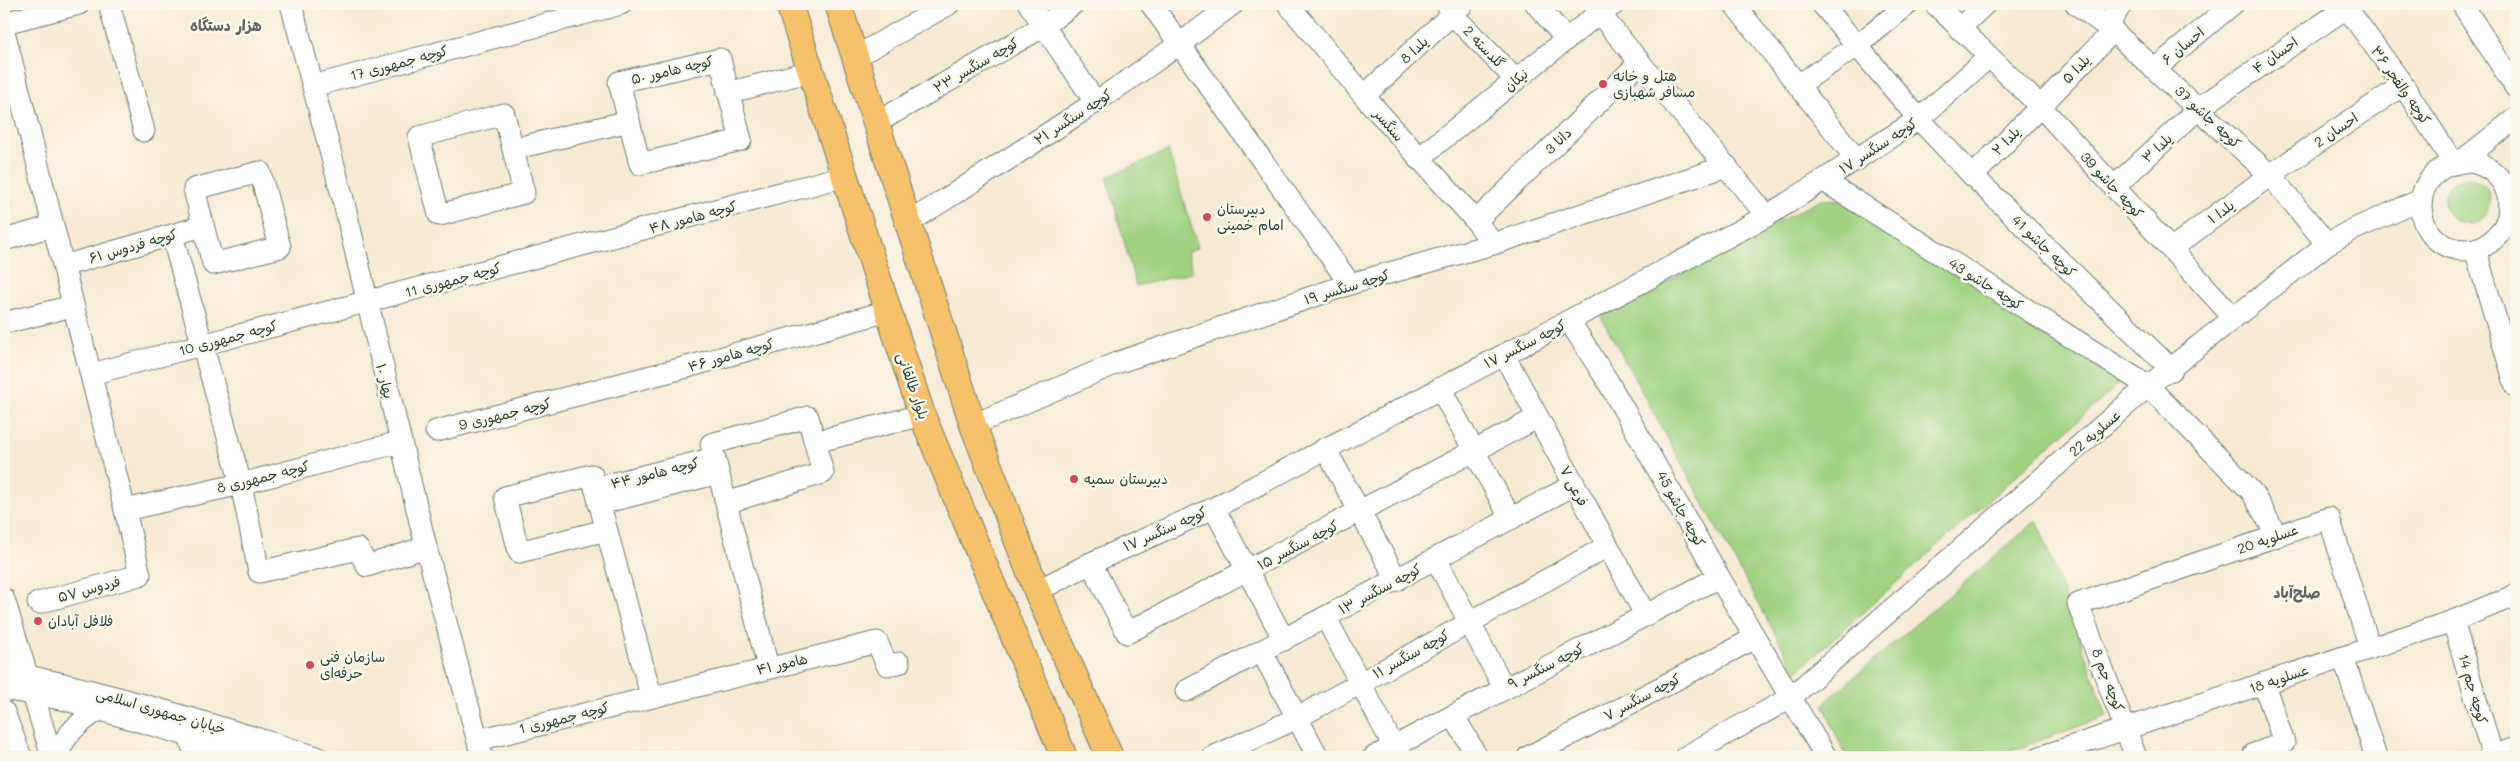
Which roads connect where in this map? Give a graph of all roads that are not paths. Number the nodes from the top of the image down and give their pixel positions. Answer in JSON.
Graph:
{"nodes":[{"id":1,"x":79,"y":4,"type":"edge"},
{"id":2,"x":109,"y":4,"type":"edge"},
{"id":3,"x":292,"y":4,"type":"edge"},
{"id":4,"x":621,"y":4,"type":"edge"},
{"id":5,"x":789,"y":4,"type":"edge"},
{"id":6,"x":838,"y":4,"type":"edge"},
{"id":7,"x":949,"y":4,"type":"edge"},
{"id":8,"x":1029,"y":4,"type":"edge"},
{"id":9,"x":1073,"y":4,"type":"edge"},
{"id":10,"x":1151,"y":4,"type":"edge"},
{"id":11,"x":1233,"y":4,"type":"edge"},
{"id":12,"x":1288,"y":4,"type":"edge"},
{"id":13,"x":1536,"y":4,"type":"edge"},
{"id":14,"x":1734,"y":4,"type":"edge"},
{"id":15,"x":1822,"y":4,"type":"edge"},
{"id":16,"x":1908,"y":4,"type":"edge"},
{"id":17,"x":1935,"y":4,"type":"edge"},
{"id":18,"x":1985,"y":4,"type":"edge"},
{"id":19,"x":2076,"y":4,"type":"edge"},
{"id":20,"x":2122,"y":4,"type":"edge"},
{"id":21,"x":2234,"y":4,"type":"edge"},
{"id":22,"x":2462,"y":4,"type":"edge"},
{"id":23,"x":2349,"y":6,"type":"edge"},
{"id":24,"x":1454,"y":7,"type":"edge"},
{"id":25,"x":1607,"y":8,"type":"edge"},
{"id":26,"x":4,"y":23,"type":"edge"},
{"id":27,"x":1044,"y":26,"type":"junction"},
{"id":28,"x":1959,"y":29,"type":"junction"},
{"id":29,"x":2110,"y":29,"type":"junction"},
{"id":30,"x":4,"y":31,"type":"edge"},
{"id":31,"x":1566,"y":39,"type":"junction"},
{"id":32,"x":1181,"y":44,"type":"junction"},
{"id":33,"x":1857,"y":46,"type":"junction"},
{"id":34,"x":856,"y":57,"type":"junction"},
{"id":35,"x":1989,"y":57,"type":"junction"},
{"id":36,"x":1640,"y":62,"type":"junction"},
{"id":37,"x":2155,"y":69,"type":"junction"},
{"id":38,"x":811,"y":71,"type":"junction"},
{"id":39,"x":1516,"y":80,"type":"junction"},
{"id":40,"x":1798,"y":85,"type":"junction"},
{"id":41,"x":2403,"y":85,"type":"junction"},
{"id":42,"x":313,"y":86,"type":"junction"},
{"id":43,"x":2516,"y":88,"type":"edge"},
{"id":44,"x":728,"y":93,"type":"junction"},
{"id":45,"x":1364,"y":96,"type":"junction"},
{"id":46,"x":1096,"y":103,"type":"junction"},
{"id":47,"x":2040,"y":106,"type":"junction"},
{"id":48,"x":2199,"y":108,"type":"junction"},
{"id":49,"x":2516,"y":118,"type":"edge"},
{"id":50,"x":1919,"y":119,"type":"junction"},
{"id":51,"x":629,"y":121,"type":"junction"},
{"id":52,"x":876,"y":123,"type":"junction"},
{"id":53,"x":144,"y":131,"type":"dead end"},
{"id":54,"x":513,"y":149,"type":"junction"},
{"id":55,"x":1418,"y":159,"type":"junction"},
{"id":56,"x":1856,"y":160,"type":"junction"},
{"id":57,"x":2457,"y":163,"type":"junction"},
{"id":58,"x":1726,"y":166,"type":"junction"},
{"id":59,"x":2270,"y":175,"type":"junction"},
{"id":60,"x":846,"y":176,"type":"junction"},
{"id":61,"x":1973,"y":176,"type":"junction"},
{"id":62,"x":1824,"y":181,"type":"junction"},
{"id":63,"x":2512,"y":182,"type":"edge"},
{"id":64,"x":2114,"y":188,"type":"junction"},
{"id":65,"x":2421,"y":200,"type":"junction"},
{"id":66,"x":1767,"y":216,"type":"junction"},
{"id":67,"x":1476,"y":221,"type":"junction"},
{"id":68,"x":908,"y":223,"type":"junction"},
{"id":69,"x":54,"y":226,"type":"junction"},
{"id":70,"x":204,"y":226,"type":"junction"},
{"id":71,"x":172,"y":235,"type":"junction"},
{"id":72,"x":4,"y":240,"type":"edge"},
{"id":73,"x":1493,"y":244,"type":"junction"},
{"id":74,"x":2327,"y":244,"type":"junction"},
{"id":75,"x":2475,"y":249,"type":"junction"},
{"id":76,"x":2171,"y":250,"type":"junction"},
{"id":77,"x":540,"y":257,"type":"joint"},
{"id":78,"x":64,"y":266,"type":"junction"},
{"id":79,"x":1350,"y":284,"type":"junction"},
{"id":80,"x":366,"y":302,"type":"junction"},
{"id":81,"x":73,"y":306,"type":"junction"},
{"id":82,"x":888,"y":310,"type":"junction"},
{"id":83,"x":2233,"y":317,"type":"junction"},
{"id":84,"x":1570,"y":322,"type":"junction"},
{"id":85,"x":4,"y":323,"type":"edge"},
{"id":86,"x":203,"y":345,"type":"junction"},
{"id":87,"x":1504,"y":355,"type":"junction"},
{"id":88,"x":2172,"y":370,"type":"junction"},
{"id":89,"x":91,"y":374,"type":"junction"},
{"id":90,"x":2148,"y":386,"type":"junction"},
{"id":91,"x":2516,"y":387,"type":"edge"},
{"id":92,"x":1440,"y":388,"type":"junction"},
{"id":93,"x":573,"y":397,"type":"joint"},
{"id":94,"x":922,"y":414,"type":"junction"},
{"id":95,"x":1537,"y":418,"type":"junction"},
{"id":96,"x":973,"y":425,"type":"junction"},
{"id":97,"x":436,"y":431,"type":"dead end"},
{"id":98,"x":400,"y":442,"type":"junction"},
{"id":99,"x":815,"y":442,"type":"junction"},
{"id":100,"x":1325,"y":448,"type":"junction"},
{"id":101,"x":1474,"y":451,"type":"junction"},
{"id":102,"x":716,"y":465,"type":"junction"},
{"id":103,"x":241,"y":484,"type":"junction"},
{"id":104,"x":1574,"y":485,"type":"junction"},
{"id":105,"x":597,"y":496,"type":"junction"},
{"id":106,"x":726,"y":503,"type":"junction"},
{"id":107,"x":1214,"y":508,"type":"junction"},
{"id":108,"x":125,"y":510,"type":"junction"},
{"id":109,"x":1360,"y":512,"type":"junction"},
{"id":110,"x":1511,"y":518,"type":"junction"},
{"id":111,"x":606,"y":530,"type":"junction"},
{"id":112,"x":2277,"y":536,"type":"junction"},
{"id":113,"x":426,"y":547,"type":"junction"},
{"id":114,"x":1606,"y":547,"type":"junction"},
{"id":115,"x":1436,"y":559,"type":"junction"},
{"id":116,"x":1091,"y":563,"type":"junction"},
{"id":117,"x":1247,"y":571,"type":"junction"},
{"id":118,"x":1719,"y":577,"type":"junction"},
{"id":119,"x":1397,"y":580,"type":"junction"},
{"id":120,"x":1037,"y":591,"type":"junction"},
{"id":121,"x":2516,"y":595,"type":"edge"},
{"id":122,"x":4,"y":598,"type":"edge"},
{"id":123,"x":38,"y":604,"type":"dead end"},
{"id":124,"x":2078,"y":604,"type":"joint"},
{"id":125,"x":1646,"y":616,"type":"junction"},
{"id":126,"x":1326,"y":618,"type":"junction"},
{"id":127,"x":2453,"y":621,"type":"junction"},
{"id":128,"x":1468,"y":622,"type":"junction"},
{"id":129,"x":1755,"y":638,"type":"junction"},
{"id":130,"x":1284,"y":640,"type":"junction"},
{"id":131,"x":2370,"y":648,"type":"junction"},
{"id":132,"x":1262,"y":652,"type":"junction"},
{"id":133,"x":2343,"y":657,"type":"junction"},
{"id":134,"x":899,"y":663,"type":"dead end"},
{"id":135,"x":768,"y":667,"type":"junction"},
{"id":136,"x":4,"y":671,"type":"edge"},
{"id":137,"x":1360,"y":683,"type":"junction"},
{"id":138,"x":2264,"y":684,"type":"junction"},
{"id":139,"x":30,"y":685,"type":"junction"},
{"id":140,"x":1504,"y":688,"type":"junction"},
{"id":141,"x":4,"y":689,"type":"edge"},
{"id":142,"x":1186,"y":691,"type":"dead end"},
{"id":143,"x":651,"y":696,"type":"junction"},
{"id":144,"x":1790,"y":698,"type":"junction"},
{"id":145,"x":100,"y":709,"type":"junction"},
{"id":146,"x":4,"y":712,"type":"edge"},
{"id":147,"x":1454,"y":716,"type":"junction"},
{"id":148,"x":1297,"y":718,"type":"junction"},
{"id":149,"x":2126,"y":728,"type":"junction"},
{"id":150,"x":188,"y":734,"type":"junction"},
{"id":151,"x":1394,"y":747,"type":"junction"},
{"id":152,"x":480,"y":748,"type":"edge"},
{"id":153,"x":2516,"y":748,"type":"edge"},
{"id":154,"x":21,"y":757,"type":"edge"},
{"id":155,"x":52,"y":757,"type":"edge"},
{"id":156,"x":57,"y":757,"type":"edge"},
{"id":157,"x":196,"y":757,"type":"edge"},
{"id":158,"x":262,"y":757,"type":"edge"},
{"id":159,"x":317,"y":757,"type":"edge"},
{"id":160,"x":1064,"y":757,"type":"edge"},
{"id":161,"x":1110,"y":757,"type":"edge"},
{"id":162,"x":1213,"y":757,"type":"edge"},
{"id":163,"x":1318,"y":757,"type":"edge"},
{"id":164,"x":1374,"y":757,"type":"edge"},
{"id":165,"x":1477,"y":757,"type":"edge"},
{"id":166,"x":1528,"y":757,"type":"edge"},
{"id":167,"x":1685,"y":757,"type":"edge"},
{"id":168,"x":1826,"y":757,"type":"edge"},
{"id":169,"x":2040,"y":757,"type":"edge"},
{"id":170,"x":2136,"y":757,"type":"edge"},
{"id":171,"x":2255,"y":757,"type":"edge"},
{"id":172,"x":2376,"y":757,"type":"edge"},
{"id":173,"x":2491,"y":757,"type":"edge"}],
"edges":[{"from":1,"to":26,"type":"street"},
{"from":2,"to":53,"type":"street"},
{"from":3,"to":42,"type":"street","name":"بهار ۱۰"},
{"from":4,"to":42,"type":"street","name":"کوچه جمهوری 17"},
{"from":5,"to":38,"type":"main road","name":"بلوار طالقانی"},
{"from":6,"to":34,"type":"main road"},
{"from":7,"to":34,"type":"street"},
{"from":8,"to":27,"type":"street"},
{"from":9,"to":27,"type":"street","name":"کوچه سنگسر ۲۳"},
{"from":10,"to":32,"type":"street"},
{"from":11,"to":32,"type":"street","name":"کوچه سنگسر ۲۱"},
{"from":12,"to":45,"type":"street","name":"سنگسر"},
{"from":13,"to":31,"type":"street"},
{"from":14,"to":40,"type":"street"},
{"from":15,"to":33,"type":"street","name":"کوچه جاشو 41"},
{"from":16,"to":33,"type":"street"},
{"from":17,"to":28,"type":"street","name":"کوچه جاشو 39"},
{"from":18,"to":28,"type":"street"},
{"from":19,"to":29,"type":"street","name":"کوچه جاشو 37"},
{"from":20,"to":29,"type":"street","name":"یلدا ۵"},
{"from":21,"to":37,"type":"street","name":"احسان ۶"},
{"from":22,"to":43,"type":"street"},
{"from":23,"to":41,"type":"street","name":"کوچه والفجر ۳۶"},
{"from":23,"to":48,"type":"street","name":"احسان ۴"},
{"from":24,"to":39,"type":"street","name":"گلدسته 2"},
{"from":24,"to":45,"type":"street","name":"یلدا 8"},
{"from":25,"to":31,"type":"street","name":"نیکان"},
{"from":25,"to":36,"type":"street"},
{"from":27,"to":46,"type":"street"},
{"from":27,"to":52,"type":"street","name":"کوچه سنگسر ۲۳"},
{"from":28,"to":35,"type":"street","name":"کوچه جاشو 39"},
{"from":29,"to":37,"type":"street","name":"کوچه جاشو 37"},
{"from":29,"to":47,"type":"street","name":"یلدا ۵"},
{"from":30,"to":69,"type":"street"},
{"from":31,"to":39,"type":"street","name":"نیکان"},
{"from":32,"to":46,"type":"street","name":"کوچه سنگسر ۲۱"},
{"from":32,"to":79,"type":"street"},
{"from":33,"to":40,"type":"street"},
{"from":33,"to":50,"type":"street","name":"کوچه جاشو 41"},
{"from":34,"to":52,"type":"main road"},
{"from":35,"to":47,"type":"street","name":"کوچه جاشو 39"},
{"from":35,"to":50,"type":"street","name":"کوچه سنگسر ۱۷"},
{"from":36,"to":58,"type":"street"},
{"from":36,"to":67,"type":"street","name":"دانا 3"},
{"from":37,"to":48,"type":"street","name":"کوچه جاشو 37"},
{"from":38,"to":44,"type":"street"},
{"from":38,"to":60,"type":"main road","name":"بلوار طالقانی"},
{"from":39,"to":55,"type":"street","name":"نیکان"},
{"from":40,"to":56,"type":"street"},
{"from":41,"to":57,"type":"street","name":"کوچه والفجر ۳۶"},
{"from":41,"to":59,"type":"street","name":"احسان 2"},
{"from":42,"to":80,"type":"street","name":"بهار ۱۰"},
{"from":44,"to":51,"type":"street","name":"کوچه هامور ۵۰"},
{"from":44,"to":51,"type":"street","name":"کوچه هامور ۵۰"},
{"from":45,"to":55,"type":"street","name":"سنگسر"},
{"from":46,"to":68,"type":"street","name":"کوچه سنگسر ۲۱"},
{"from":47,"to":61,"type":"street","name":"یلدا ۲"},
{"from":47,"to":64,"type":"street","name":"کوچه جاشو 39"},
{"from":48,"to":59,"type":"street","name":"کوچه جاشو 37"},
{"from":48,"to":64,"type":"street","name":"یلدا ۳"},
{"from":49,"to":57,"type":"street"},
{"from":50,"to":56,"type":"street","name":"کوچه سنگسر ۱۷"},
{"from":50,"to":61,"type":"street","name":"کوچه جاشو 41"},
{"from":51,"to":54,"type":"street"},
{"from":52,"to":68,"type":"main road"},
{"from":54,"to":54,"type":"street"},
{"from":55,"to":67,"type":"street","name":"سنگسر"},
{"from":56,"to":62,"type":"street","name":"کوچه سنگسر ۱۷"},
{"from":57,"to":63,"type":"street"},
{"from":57,"to":65,"type":"street"},
{"from":58,"to":66,"type":"street"},
{"from":58,"to":73,"type":"street","name":"کوچه سنگسر ۱۹"},
{"from":59,"to":74,"type":"street","name":"کوچه جاشو 37"},
{"from":59,"to":76,"type":"street","name":"یلدا ۱"},
{"from":60,"to":77,"type":"street","name":"کوچه هامور ۴۸"},
{"from":60,"to":82,"type":"main road","name":"بلوار طالقانی"},
{"from":61,"to":88,"type":"street","name":"کوچه جاشو 41"},
{"from":62,"to":66,"type":"street","name":"کوچه سنگسر ۱۷"},
{"from":62,"to":90,"type":"street","name":"کوچه جاشو 43"},
{"from":63,"to":75,"type":"street"},
{"from":64,"to":76,"type":"street","name":"کوچه جاشو 39"},
{"from":65,"to":74,"type":"street","name":"عسلویه 22"},
{"from":65,"to":75,"type":"street"},
{"from":66,"to":84,"type":"street","name":"کوچه سنگسر ۱۷"},
{"from":67,"to":73,"type":"street","name":"سنگسر"},
{"from":68,"to":96,"type":"main road"},
{"from":69,"to":72,"type":"street"},
{"from":69,"to":78,"type":"street"},
{"from":70,"to":70,"type":"street"},
{"from":70,"to":71,"type":"street","name":"کوچه فردوس ۶۱"},
{"from":71,"to":78,"type":"street","name":"کوچه فردوس ۶۱"},
{"from":71,"to":86,"type":"street"},
{"from":73,"to":79,"type":"street","name":"کوچه سنگسر ۱۹"},
{"from":74,"to":83,"type":"street","name":"عسلویه 22"},
{"from":75,"to":91,"type":"street"},
{"from":76,"to":83,"type":"street","name":"کوچه جاشو 39"},
{"from":77,"to":80,"type":"street","name":"کوچه جمهوری 11"},
{"from":78,"to":81,"type":"street"},
{"from":79,"to":96,"type":"street","name":"کوچه سنگسر ۱۹"},
{"from":80,"to":86,"type":"street","name":"کوچه جمهوری 10"},
{"from":80,"to":98,"type":"street","name":"بهار ۱۰"},
{"from":81,"to":85,"type":"street"},
{"from":81,"to":89,"type":"street"},
{"from":82,"to":93,"type":"street","name":"کوچه هامور ۴۶"},
{"from":82,"to":94,"type":"main road","name":"بلوار طالقانی"},
{"from":83,"to":88,"type":"street","name":"عسلویه 22"},
{"from":84,"to":87,"type":"street","name":"کوچه سنگسر ۱۷"},
{"from":84,"to":118,"type":"street","name":"کوچه جاشو 45"},
{"from":86,"to":89,"type":"street","name":"کوچه جمهوری 10"},
{"from":86,"to":103,"type":"street"},
{"from":87,"to":92,"type":"street","name":"کوچه سنگسر ۱۷"},
{"from":87,"to":95,"type":"street","name":"فرعی ۷"},
{"from":88,"to":90,"type":"street","name":"عسلویه 22"},
{"from":89,"to":108,"type":"street"},
{"from":90,"to":112,"type":"street","name":"کوچه جاشو 43"},
{"from":90,"to":144,"type":"street","name":"عسلویه 22"},
{"from":92,"to":100,"type":"street","name":"کوچه سنگسر ۱۷"},
{"from":92,"to":101,"type":"street"},
{"from":93,"to":97,"type":"street","name":"کوچه جمهوری 9"},
{"from":94,"to":99,"type":"street"},
{"from":94,"to":160,"type":"main road","name":"بلوار طالقانی"},
{"from":95,"to":101,"type":"street","name":"کوچه سنگسر ۱۵"},
{"from":95,"to":104,"type":"street","name":"فرعی ۷"},
{"from":96,"to":120,"type":"main road"},
{"from":98,"to":103,"type":"street","name":"کوچه جمهوری 8"},
{"from":98,"to":113,"type":"street","name":"بهار ۱۰"},
{"from":99,"to":102,"type":"street"},
{"from":99,"to":106,"type":"street"},
{"from":100,"to":107,"type":"street","name":"کوچه سنگسر ۱۷"},
{"from":100,"to":109,"type":"street"},
{"from":101,"to":109,"type":"street","name":"کوچه سنگسر ۱۵"},
{"from":101,"to":110,"type":"street"},
{"from":102,"to":105,"type":"street","name":"کوچه هامور ۴۴"},
{"from":102,"to":106,"type":"street"},
{"from":103,"to":108,"type":"street","name":"کوچه جمهوری 8"},
{"from":103,"to":113,"type":"street"},
{"from":104,"to":110,"type":"street","name":"کوچه سنگسر ۱۳"},
{"from":104,"to":114,"type":"street","name":"فرعی ۷"},
{"from":105,"to":111,"type":"street"},
{"from":105,"to":111,"type":"street"},
{"from":106,"to":135,"type":"street"},
{"from":107,"to":116,"type":"street","name":"کوچه سنگسر ۱۷"},
{"from":107,"to":117,"type":"street"},
{"from":108,"to":123,"type":"street","name":"فردوس ۵۷"},
{"from":109,"to":117,"type":"street","name":"کوچه سنگسر ۱۵"},
{"from":109,"to":119,"type":"street"},
{"from":110,"to":115,"type":"street","name":"کوچه سنگسر ۱۳"},
{"from":111,"to":143,"type":"street"},
{"from":112,"to":124,"type":"street","name":"عسلویه 20"},
{"from":112,"to":131,"type":"street","name":"عسلویه 20"},
{"from":113,"to":152,"type":"street","name":"بهار ۱۰"},
{"from":114,"to":125,"type":"street","name":"فرعی ۷"},
{"from":114,"to":128,"type":"street","name":"کوچه سنگسر ۱۱"},
{"from":115,"to":119,"type":"street","name":"کوچه سنگسر ۱۳"},
{"from":115,"to":128,"type":"street"},
{"from":116,"to":117,"type":"street","name":"کوچه سنگسر ۱۵"},
{"from":116,"to":120,"type":"street","name":"کوچه سنگسر ۱۷"},
{"from":117,"to":130,"type":"street"},
{"from":118,"to":125,"type":"street","name":"کوچه سنگسر ۹"},
{"from":118,"to":129,"type":"street","name":"کوچه جاشو 45"},
{"from":119,"to":126,"type":"street","name":"کوچه سنگسر ۱۳"},
{"from":120,"to":161,"type":"main road"},
{"from":121,"to":127,"type":"street","name":"عسلویه 18"},
{"from":122,"to":139,"type":"street"},
{"from":124,"to":149,"type":"street","name":"کوچه جم 8"},
{"from":125,"to":140,"type":"street","name":"کوچه سنگسر ۹"},
{"from":126,"to":130,"type":"street","name":"کوچه سنگسر ۱۳"},
{"from":126,"to":137,"type":"street"},
{"from":127,"to":131,"type":"street","name":"عسلویه 18"},
{"from":127,"to":173,"type":"street","name":"کوچه جم 14"},
{"from":128,"to":137,"type":"street","name":"کوچه سنگسر ۱۱"},
{"from":128,"to":140,"type":"street"},
{"from":129,"to":144,"type":"street","name":"کوچه جاشو 45"},
{"from":129,"to":166,"type":"street","name":"کوچه سنگسر ۷"},
{"from":130,"to":132,"type":"street","name":"کوچه سنگسر ۱۳"},
{"from":131,"to":133,"type":"street","name":"عسلویه 18"},
{"from":132,"to":142,"type":"street","name":"کوچه سنگسر ۱۳"},
{"from":132,"to":148,"type":"street"},
{"from":133,"to":138,"type":"street","name":"عسلویه 18"},
{"from":133,"to":172,"type":"street"},
{"from":134,"to":135,"type":"street","name":"هامور ۴۱"},
{"from":135,"to":143,"type":"street","name":"هامور ۴۱"},
{"from":136,"to":139,"type":"street","name":"خیابان جمهوری اسلامی"},
{"from":137,"to":148,"type":"street","name":"کوچه سنگسر ۱۱"},
{"from":137,"to":151,"type":"street"},
{"from":138,"to":149,"type":"street","name":"عسلویه 18"},
{"from":138,"to":171,"type":"street"},
{"from":139,"to":141,"type":"street","name":"خیابان جمهوری اسلامی"},
{"from":139,"to":145,"type":"street","name":"خیابان جمهوری اسلامی"},
{"from":139,"to":155,"type":"street"},
{"from":139,"to":159,"type":"street","name":"خیابان جمهوری اسلامی"},
{"from":140,"to":147,"type":"street","name":"کوچه سنگسر ۹"},
{"from":143,"to":152,"type":"street","name":"کوچه جمهوری 1"},
{"from":144,"to":167,"type":"street","name":"عسلویه 22"},
{"from":144,"to":168,"type":"street","name":"کوچه جاشو 45"},
{"from":145,"to":150,"type":"street","name":"خیابان جمهوری اسلامی"},
{"from":145,"to":156,"type":"street"},
{"from":146,"to":154,"type":"street"},
{"from":147,"to":151,"type":"street","name":"کوچه سنگسر ۹"},
{"from":147,"to":165,"type":"street"},
{"from":148,"to":162,"type":"street","name":"کوچه سنگسر ۱۱"},
{"from":148,"to":163,"type":"street"},
{"from":149,"to":169,"type":"street","name":"عسلویه 18"},
{"from":149,"to":170,"type":"street","name":"کوچه جم 8"},
{"from":150,"to":157,"type":"street"},
{"from":150,"to":158,"type":"street","name":"خیابان جمهوری اسلامی"},
{"from":151,"to":164,"type":"street","name":"کوچه سنگسر ۹"},
{"from":153,"to":173,"type":"street"}]}
